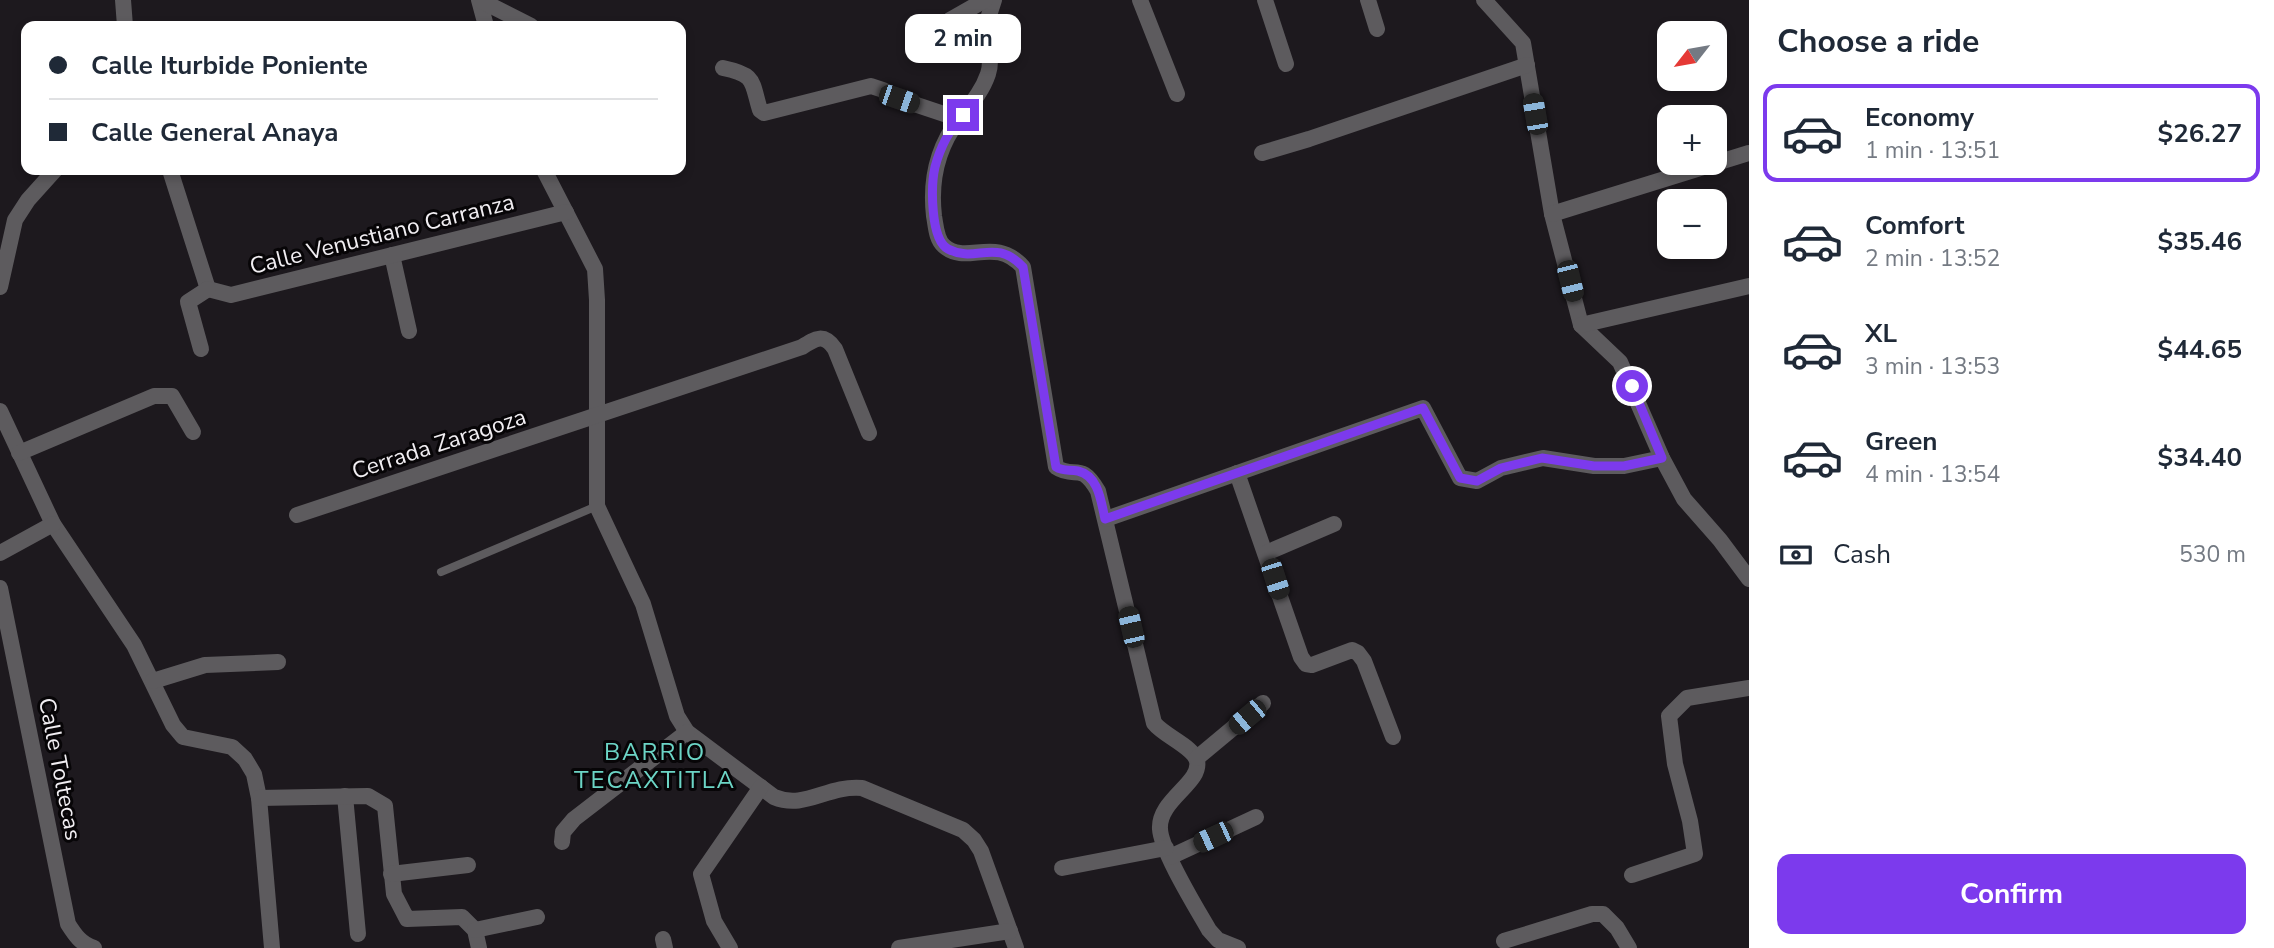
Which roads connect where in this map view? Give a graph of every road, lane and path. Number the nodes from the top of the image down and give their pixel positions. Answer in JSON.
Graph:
{"nodes":[{"id":1,"x":123,"y":0,"type":"edge"},
{"id":2,"x":480,"y":0,"type":"edge"},
{"id":3,"x":985,"y":0,"type":"edge"},
{"id":4,"x":994,"y":0,"type":"edge"},
{"id":5,"x":1140,"y":0,"type":"edge"},
{"id":6,"x":1265,"y":0,"type":"edge"},
{"id":7,"x":1368,"y":0,"type":"edge"},
{"id":8,"x":1483,"y":0,"type":"edge"},
{"id":9,"x":125,"y":21,"type":"edge"},
{"id":10,"x":485,"y":21,"type":"edge"},
{"id":11,"x":521,"y":21,"type":"edge"},
{"id":12,"x":1377,"y":29,"type":"dead end"},
{"id":13,"x":916,"y":47,"type":"dead end"},
{"id":14,"x":1286,"y":64,"type":"dead end"},
{"id":15,"x":1527,"y":65,"type":"junction"},
{"id":16,"x":723,"y":68,"type":"dead end"},
{"id":17,"x":1177,"y":94,"type":"dead end"},
{"id":18,"x":959,"y":119,"type":"junction"},
{"id":19,"x":1262,"y":153,"type":"dead end"},
{"id":20,"x":1749,"y":153,"type":"edge"},
{"id":21,"x":51,"y":175,"type":"edge"},
{"id":22,"x":172,"y":175,"type":"edge"},
{"id":23,"x":547,"y":175,"type":"edge"},
{"id":24,"x":566,"y":212,"type":"junction"},
{"id":25,"x":1552,"y":214,"type":"junction"},
{"id":26,"x":8,"y":220,"type":"edge"},
{"id":27,"x":392,"y":255,"type":"junction"},
{"id":28,"x":1749,"y":286,"type":"edge"},
{"id":29,"x":0,"y":287,"type":"edge"},
{"id":30,"x":208,"y":289,"type":"junction"},
{"id":31,"x":1581,"y":325,"type":"junction"},
{"id":32,"x":409,"y":331,"type":"dead end"},
{"id":33,"x":201,"y":349,"type":"dead end"},
{"id":34,"x":0,"y":411,"type":"edge"},
{"id":35,"x":597,"y":415,"type":"junction"},
{"id":36,"x":192,"y":432,"type":"dead end"},
{"id":37,"x":869,"y":433,"type":"dead end"},
{"id":38,"x":19,"y":453,"type":"junction"},
{"id":39,"x":1662,"y":458,"type":"junction"},
{"id":40,"x":1237,"y":473,"type":"junction"},
{"id":41,"x":597,"y":506,"type":"junction"},
{"id":42,"x":297,"y":515,"type":"dead end"},
{"id":43,"x":1105,"y":519,"type":"junction"},
{"id":44,"x":53,"y":524,"type":"junction"},
{"id":45,"x":1334,"y":524,"type":"dead end"},
{"id":46,"x":1266,"y":552,"type":"junction"},
{"id":47,"x":0,"y":553,"type":"edge"},
{"id":48,"x":441,"y":572,"type":"dead end"},
{"id":49,"x":1749,"y":579,"type":"edge"},
{"id":50,"x":0,"y":588,"type":"edge"},
{"id":51,"x":278,"y":662,"type":"dead end"},
{"id":52,"x":153,"y":681,"type":"junction"},
{"id":53,"x":1749,"y":688,"type":"edge"},
{"id":54,"x":1263,"y":703,"type":"dead end"},
{"id":55,"x":687,"y":732,"type":"junction"},
{"id":56,"x":1393,"y":737,"type":"dead end"},
{"id":57,"x":1197,"y":758,"type":"junction"},
{"id":58,"x":761,"y":787,"type":"junction"},
{"id":59,"x":345,"y":796,"type":"junction"},
{"id":60,"x":259,"y":799,"type":"junction"},
{"id":61,"x":1256,"y":817,"type":"dead end"},
{"id":62,"x":562,"y":842,"type":"dead end"},
{"id":63,"x":1168,"y":853,"type":"junction"},
{"id":64,"x":468,"y":865,"type":"dead end"},
{"id":65,"x":1062,"y":868,"type":"dead end"},
{"id":66,"x":391,"y":874,"type":"junction"},
{"id":67,"x":1632,"y":875,"type":"dead end"},
{"id":68,"x":537,"y":917,"type":"dead end"},
{"id":69,"x":475,"y":930,"type":"junction"},
{"id":70,"x":1010,"y":930,"type":"junction"},
{"id":71,"x":358,"y":934,"type":"dead end"},
{"id":72,"x":1504,"y":941,"type":"dead end"},
{"id":73,"x":94,"y":948,"type":"edge"},
{"id":74,"x":272,"y":948,"type":"edge"},
{"id":75,"x":478,"y":948,"type":"edge"},
{"id":76,"x":730,"y":948,"type":"edge"},
{"id":77,"x":899,"y":948,"type":"edge"},
{"id":78,"x":1016,"y":948,"type":"edge"},
{"id":79,"x":1238,"y":948,"type":"edge"},
{"id":80,"x":1629,"y":948,"type":"edge"}],
"edges":[{"from":1,"to":9,"type":"street"},
{"from":2,"to":10,"type":"street"},
{"from":2,"to":11,"type":"street"},
{"from":3,"to":13,"type":"street"},
{"from":4,"to":18,"type":"street"},
{"from":5,"to":17,"type":"street"},
{"from":6,"to":14,"type":"street"},
{"from":7,"to":12,"type":"street"},
{"from":8,"to":15,"type":"street"},
{"from":15,"to":19,"type":"street"},
{"from":15,"to":25,"type":"street"},
{"from":16,"to":18,"type":"street"},
{"from":18,"to":43,"type":"street"},
{"from":20,"to":25,"type":"street"},
{"from":21,"to":26,"type":"street"},
{"from":22,"to":30,"type":"street"},
{"from":23,"to":24,"type":"street"},
{"from":24,"to":27,"type":"street","name":"Calle Venustiano Carranza"},
{"from":24,"to":35,"type":"street"},
{"from":25,"to":31,"type":"street"},
{"from":26,"to":29,"type":"street"},
{"from":27,"to":30,"type":"street","name":"Calle Venustiano Carranza"},
{"from":27,"to":32,"type":"street"},
{"from":28,"to":31,"type":"street"},
{"from":30,"to":33,"type":"street"},
{"from":31,"to":39,"type":"street"},
{"from":34,"to":38,"type":"street"},
{"from":35,"to":37,"type":"street","name":"Cerrada Zaragoza"},
{"from":35,"to":41,"type":"street"},
{"from":35,"to":42,"type":"street","name":"Cerrada Zaragoza"},
{"from":36,"to":38,"type":"street"},
{"from":38,"to":44,"type":"street"},
{"from":39,"to":40,"type":"street"},
{"from":39,"to":49,"type":"street"},
{"from":40,"to":43,"type":"street"},
{"from":40,"to":46,"type":"street"},
{"from":41,"to":48,"type":"lane"},
{"from":41,"to":55,"type":"street"},
{"from":43,"to":57,"type":"street"},
{"from":44,"to":47,"type":"street"},
{"from":44,"to":52,"type":"street"},
{"from":45,"to":46,"type":"street"},
{"from":46,"to":56,"type":"street"},
{"from":50,"to":73,"type":"street","name":"Calle Toltecas"},
{"from":51,"to":52,"type":"street"},
{"from":52,"to":60,"type":"street"},
{"from":53,"to":67,"type":"street"},
{"from":54,"to":57,"type":"street"},
{"from":55,"to":58,"type":"street"},
{"from":55,"to":62,"type":"street"},
{"from":57,"to":63,"type":"street"},
{"from":58,"to":70,"type":"street"},
{"from":58,"to":76,"type":"street"},
{"from":59,"to":60,"type":"street"},
{"from":59,"to":66,"type":"street"},
{"from":59,"to":71,"type":"street"},
{"from":60,"to":74,"type":"street"},
{"from":61,"to":63,"type":"street"},
{"from":63,"to":65,"type":"street"},
{"from":63,"to":79,"type":"street"},
{"from":64,"to":66,"type":"street"},
{"from":66,"to":69,"type":"street"},
{"from":68,"to":69,"type":"street"},
{"from":69,"to":75,"type":"street"},
{"from":70,"to":77,"type":"street"},
{"from":70,"to":78,"type":"street"},
{"from":72,"to":80,"type":"street"}]}
